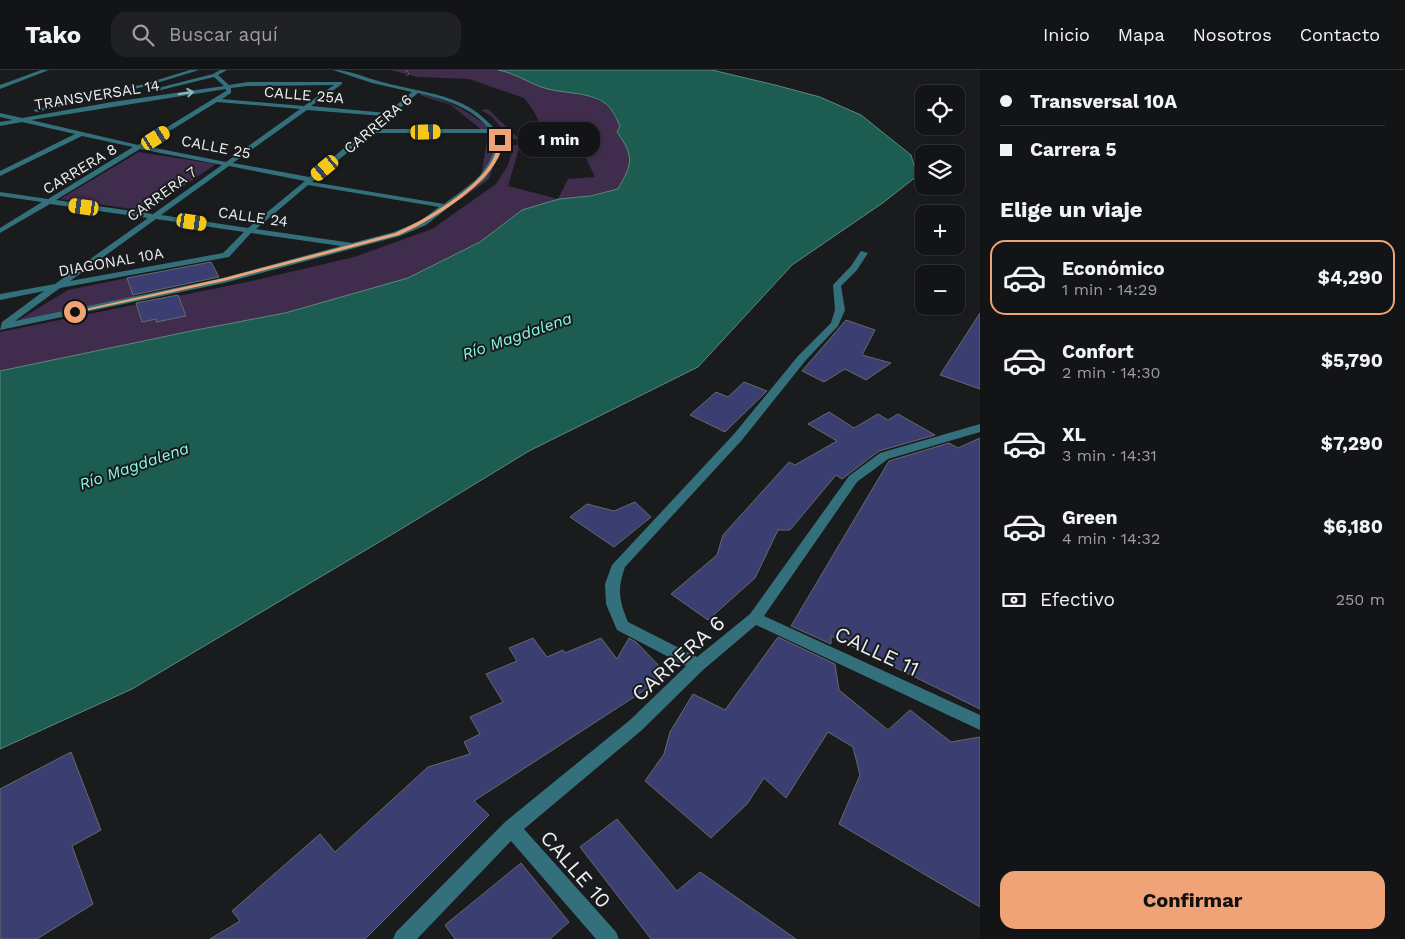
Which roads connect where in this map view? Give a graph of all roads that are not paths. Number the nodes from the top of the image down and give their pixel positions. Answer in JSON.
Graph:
{"nodes":[{"id":1,"x":46,"y":70,"type":"edge"},
{"id":2,"x":196,"y":70,"type":"edge"},
{"id":3,"x":224,"y":70,"type":"edge"},
{"id":4,"x":336,"y":70,"type":"edge"},
{"id":5,"x":215,"y":75,"type":"junction"},
{"id":6,"x":369,"y":80,"type":"junction"},
{"id":7,"x":340,"y":83,"type":"junction"},
{"id":8,"x":0,"y":86,"type":"edge"},
{"id":9,"x":228,"y":86,"type":"junction"},
{"id":10,"x":417,"y":91,"type":"junction"},
{"id":11,"x":218,"y":100,"type":"junction"},
{"id":12,"x":304,"y":108,"type":"junction"},
{"id":13,"x":388,"y":115,"type":"junction"},
{"id":14,"x":0,"y":117,"type":"edge"},
{"id":15,"x":10,"y":117,"type":"junction"},
{"id":16,"x":22,"y":120,"type":"junction"},
{"id":17,"x":0,"y":124,"type":"edge"},
{"id":18,"x":369,"y":131,"type":"junction"},
{"id":19,"x":495,"y":131,"type":"junction"},
{"id":20,"x":80,"y":134,"type":"junction"},
{"id":21,"x":140,"y":147,"type":"junction"},
{"id":22,"x":228,"y":163,"type":"junction"},
{"id":23,"x":0,"y":174,"type":"edge"},
{"id":24,"x":308,"y":182,"type":"junction"},
{"id":25,"x":0,"y":194,"type":"edge"},
{"id":26,"x":49,"y":202,"type":"junction"},
{"id":27,"x":444,"y":206,"type":"junction"},
{"id":28,"x":154,"y":216,"type":"junction"},
{"id":29,"x":0,"y":231,"type":"edge"},
{"id":30,"x":249,"y":231,"type":"junction"},
{"id":31,"x":354,"y":246,"type":"junction"},
{"id":32,"x":864,"y":253,"type":"dead end"},
{"id":33,"x":226,"y":255,"type":"joint"},
{"id":34,"x":58,"y":286,"type":"junction"},
{"id":35,"x":0,"y":296,"type":"edge"},
{"id":36,"x":0,"y":327,"type":"edge"},
{"id":37,"x":980,"y":428,"type":"edge"},
{"id":38,"x":755,"y":618,"type":"junction"},
{"id":39,"x":698,"y":665,"type":"junction"},
{"id":40,"x":980,"y":723,"type":"edge"},
{"id":41,"x":511,"y":828,"type":"junction"},
{"id":42,"x":403,"y":939,"type":"edge"},
{"id":43,"x":608,"y":939,"type":"edge"}],
"edges":[{"from":1,"to":8,"type":"street"},
{"from":2,"to":15,"type":"street","name":"TRANSVERSAL 14"},
{"from":3,"to":5,"type":"street"},
{"from":4,"to":6,"type":"street"},
{"from":5,"to":9,"type":"street"},
{"from":5,"to":15,"type":"street"},
{"from":6,"to":7,"type":"street","name":"TRANSVERSAL 14"},
{"from":6,"to":10,"type":"street"},
{"from":7,"to":9,"type":"street","name":"TRANSVERSAL 14"},
{"from":7,"to":12,"type":"street","name":"CARRERA 7"},
{"from":9,"to":11,"type":"street","name":"CARRERA 8"},
{"from":16,"to":9,"type":"street","name":"TRANSVERSAL 14","one_way":true},
{"from":10,"to":13,"type":"street","name":"CARRERA 6"},
{"from":10,"to":19,"type":"street"},
{"from":11,"to":12,"type":"street","name":"CALLE 25A"},
{"from":11,"to":21,"type":"street","name":"CARRERA 8"},
{"from":12,"to":13,"type":"street","name":"CALLE 25A"},
{"from":12,"to":22,"type":"street","name":"CARRERA 7"},
{"from":13,"to":18,"type":"street","name":"CARRERA 6"},
{"from":14,"to":15,"type":"street","name":"CALLE 25"},
{"from":15,"to":16,"type":"street","name":"CALLE 25"},
{"from":16,"to":17,"type":"street","name":"TRANSVERSAL 14"},
{"from":16,"to":20,"type":"street","name":"CALLE 25"},
{"from":18,"to":19,"type":"street"},
{"from":18,"to":24,"type":"street","name":"CARRERA 6"},
{"from":19,"to":27,"type":"street"},
{"from":20,"to":21,"type":"street","name":"CALLE 25"},
{"from":20,"to":23,"type":"street"},
{"from":21,"to":22,"type":"street","name":"CALLE 25"},
{"from":21,"to":26,"type":"street","name":"CARRERA 8"},
{"from":22,"to":24,"type":"street","name":"CALLE 25"},
{"from":22,"to":28,"type":"street","name":"CARRERA 7"},
{"from":24,"to":27,"type":"street","name":"CALLE 25"},
{"from":24,"to":30,"type":"street","name":"CARRERA 6"},
{"from":25,"to":26,"type":"street","name":"CALLE 24"},
{"from":26,"to":28,"type":"street","name":"CALLE 24"},
{"from":26,"to":29,"type":"street","name":"CARRERA 8"},
{"from":27,"to":31,"type":"street"},
{"from":28,"to":30,"type":"street","name":"CALLE 24"},
{"from":28,"to":34,"type":"street","name":"CARRERA 7"},
{"from":30,"to":31,"type":"street","name":"CALLE 24"},
{"from":30,"to":33,"type":"street","name":"CARRERA 6"},
{"from":31,"to":36,"type":"street"},
{"from":32,"to":39,"type":"street"},
{"from":33,"to":34,"type":"street","name":"DIAGONAL 10A"},
{"from":34,"to":35,"type":"street","name":"DIAGONAL 10A"},
{"from":34,"to":36,"type":"street","name":"CARRERA 7"},
{"from":37,"to":38,"type":"street","name":"CARRERA 6"},
{"from":38,"to":39,"type":"street","name":"CARRERA 6"},
{"from":38,"to":40,"type":"street","name":"CALLE 11"},
{"from":39,"to":41,"type":"street","name":"CARRERA 6"},
{"from":41,"to":42,"type":"street","name":"CARRERA 6"},
{"from":41,"to":43,"type":"street","name":"CALLE 10"}]}
